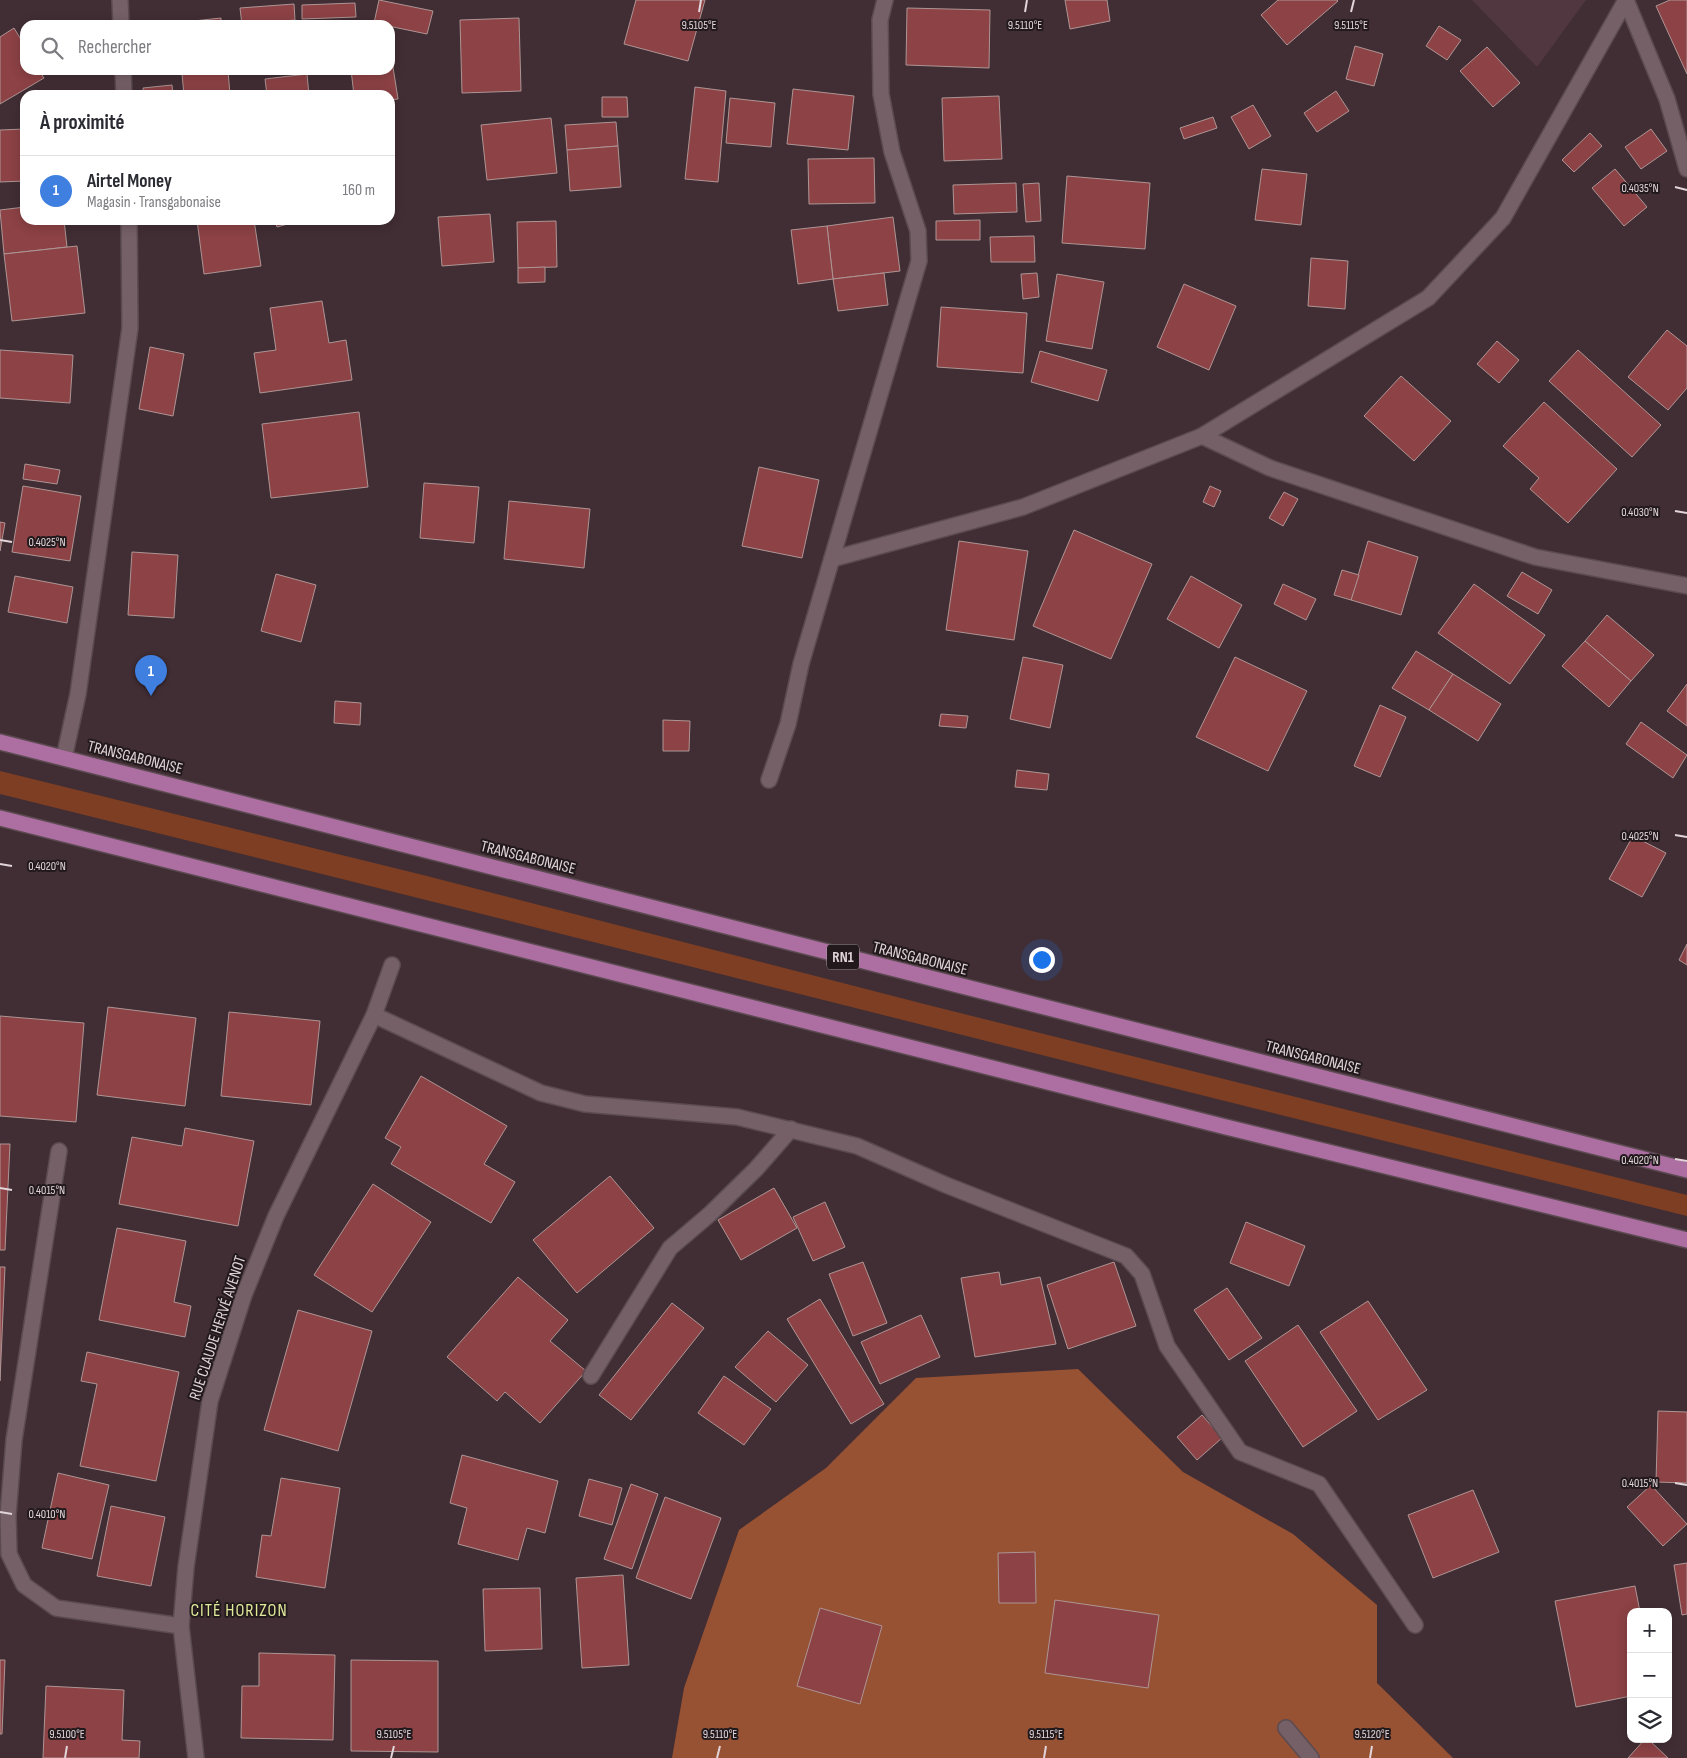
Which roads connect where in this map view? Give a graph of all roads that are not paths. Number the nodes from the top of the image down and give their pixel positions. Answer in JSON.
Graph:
{"nodes":[{"id":1,"x":120,"y":0,"type":"edge"},
{"id":2,"x":886,"y":0,"type":"edge"},
{"id":3,"x":1626,"y":0,"type":"edge"},
{"id":4,"x":121,"y":20,"type":"edge"},
{"id":5,"x":123,"y":75,"type":"edge"},
{"id":6,"x":124,"y":90,"type":"edge"},
{"id":7,"x":1687,"y":169,"type":"edge"},
{"id":8,"x":129,"y":225,"type":"edge"},
{"id":9,"x":1202,"y":436,"type":"junction"},
{"id":10,"x":832,"y":559,"type":"junction"},
{"id":11,"x":1687,"y":586,"type":"edge"},
{"id":12,"x":0,"y":742,"type":"edge"},
{"id":13,"x":64,"y":758,"type":"junction"},
{"id":14,"x":768,"y":780,"type":"dead end"},
{"id":15,"x":0,"y":818,"type":"edge"},
{"id":16,"x":392,"y":965,"type":"dead end"},
{"id":17,"x":374,"y":1015,"type":"junction"},
{"id":18,"x":791,"y":1129,"type":"junction"},
{"id":19,"x":59,"y":1151,"type":"dead end"},
{"id":20,"x":1687,"y":1170,"type":"edge"},
{"id":21,"x":1687,"y":1240,"type":"edge"},
{"id":22,"x":591,"y":1376,"type":"dead end"},
{"id":23,"x":1415,"y":1625,"type":"dead end"},
{"id":24,"x":181,"y":1626,"type":"junction"},
{"id":25,"x":1286,"y":1728,"type":"dead end"},
{"id":26,"x":196,"y":1758,"type":"edge"},
{"id":27,"x":1311,"y":1758,"type":"edge"}],
"edges":[{"from":1,"to":4,"type":"street"},
{"from":2,"to":10,"type":"street"},
{"from":3,"to":7,"type":"street"},
{"from":3,"to":9,"type":"street"},
{"from":5,"to":6,"type":"street"},
{"from":8,"to":13,"type":"street"},
{"from":9,"to":10,"type":"street"},
{"from":9,"to":11,"type":"street"},
{"from":10,"to":14,"type":"street"},
{"from":12,"to":13,"type":"highway","name":"TRANSGABONAISE","number":"RN1"},
{"from":13,"to":20,"type":"highway","name":"TRANSGABONAISE","number":"RN1"},
{"from":15,"to":21,"type":"highway"},
{"from":16,"to":17,"type":"street","name":"RUE CLAUDE HERVÉ AVENOT"},
{"from":17,"to":18,"type":"street"},
{"from":17,"to":24,"type":"street","name":"RUE CLAUDE HERVÉ AVENOT"},
{"from":18,"to":22,"type":"street"},
{"from":18,"to":23,"type":"street"},
{"from":19,"to":24,"type":"street"},
{"from":24,"to":26,"type":"street","name":"RUE CLAUDE HERVÉ AVENOT"},
{"from":25,"to":27,"type":"street"}]}
